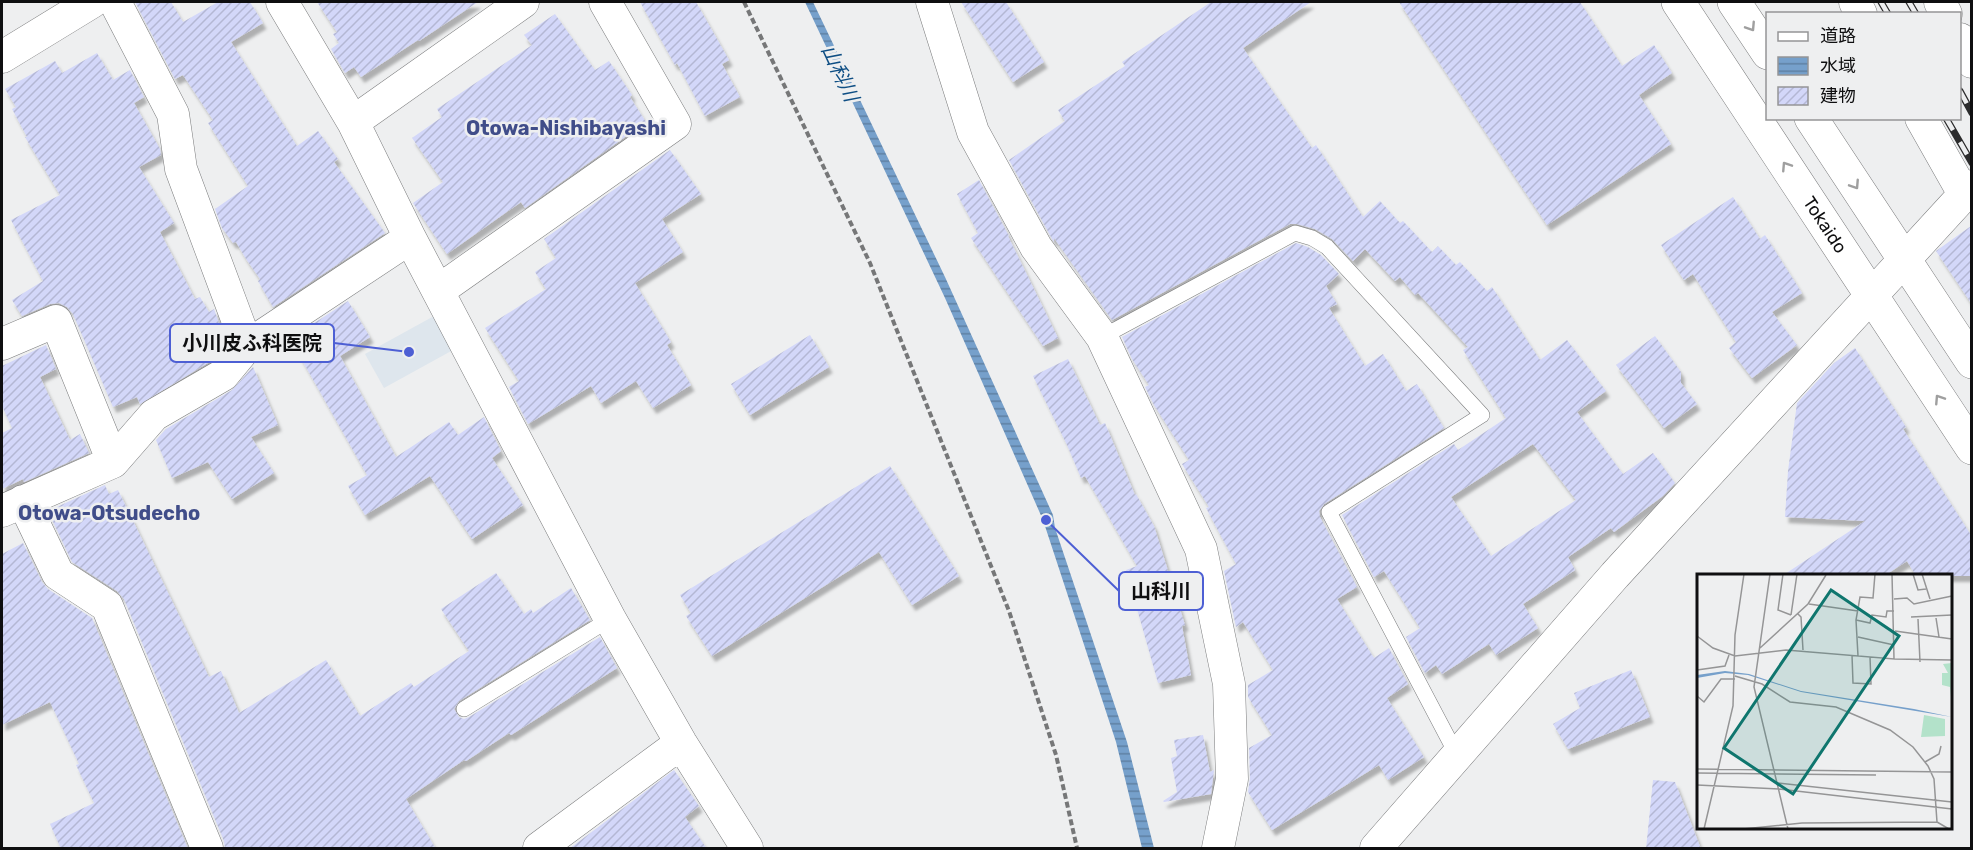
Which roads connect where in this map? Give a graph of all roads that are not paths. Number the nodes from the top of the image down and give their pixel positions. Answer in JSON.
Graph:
{"nodes":[{"id":1,"x":92,"y":2,"type":"edge"},
{"id":2,"x":115,"y":2,"type":"edge"},
{"id":3,"x":282,"y":2,"type":"edge"},
{"id":4,"x":524,"y":2,"type":"edge"},
{"id":5,"x":604,"y":2,"type":"edge"},
{"id":6,"x":932,"y":2,"type":"edge"},
{"id":7,"x":1678,"y":2,"type":"edge"},
{"id":8,"x":1734,"y":2,"type":"edge"},
{"id":9,"x":1961,"y":43,"type":"edge"},
{"id":10,"x":1766,"y":51,"type":"edge"},
{"id":11,"x":2,"y":57,"type":"edge"},
{"id":12,"x":1971,"y":62,"type":"edge"},
{"id":13,"x":1812,"y":120,"type":"edge"},
{"id":14,"x":1922,"y":120,"type":"edge"},
{"id":15,"x":352,"y":122,"type":"junction"},
{"id":16,"x":1968,"y":190,"type":"edge"},
{"id":17,"x":410,"y":238,"type":"junction"},
{"id":18,"x":1904,"y":260,"type":"junction"},
{"id":19,"x":438,"y":291,"type":"junction"},
{"id":20,"x":1871,"y":296,"type":"junction"},
{"id":21,"x":1102,"y":337,"type":"junction"},
{"id":22,"x":2,"y":344,"type":"edge"},
{"id":23,"x":247,"y":346,"type":"junction"},
{"id":24,"x":1971,"y":362,"type":"edge"},
{"id":25,"x":1971,"y":448,"type":"edge"},
{"id":26,"x":113,"y":462,"type":"junction"},
{"id":27,"x":12,"y":506,"type":"edge"},
{"id":28,"x":610,"y":619,"type":"junction"},
{"id":29,"x":464,"y":708,"type":"dead end"},
{"id":30,"x":681,"y":743,"type":"junction"},
{"id":31,"x":1458,"y":757,"type":"junction"},
{"id":32,"x":207,"y":849,"type":"edge"},
{"id":33,"x":539,"y":849,"type":"edge"},
{"id":34,"x":747,"y":849,"type":"edge"},
{"id":35,"x":1218,"y":849,"type":"edge"},
{"id":36,"x":1376,"y":849,"type":"edge"}],
"edges":[{"from":1,"to":11,"type":"street"},
{"from":2,"to":23,"type":"street"},
{"from":3,"to":15,"type":"street"},
{"from":4,"to":15,"type":"street"},
{"from":5,"to":19,"type":"street"},
{"from":6,"to":21,"type":"street"},
{"from":20,"to":7,"type":"highway","name":"Tokaido","one_way":true},
{"from":8,"to":10,"type":"highway","one_way":true},
{"from":9,"to":12,"type":"street"},
{"from":13,"to":18,"type":"highway","one_way":true},
{"from":14,"to":16,"type":"street"},
{"from":15,"to":17,"type":"street"},
{"from":16,"to":18,"type":"street"},
{"from":17,"to":19,"type":"street"},
{"from":17,"to":23,"type":"street"},
{"from":18,"to":20,"type":"street"},
{"from":18,"to":24,"type":"highway"},
{"from":19,"to":28,"type":"street"},
{"from":25,"to":20,"type":"highway","name":"Tokaido","one_way":true},
{"from":20,"to":31,"type":"street"},
{"from":21,"to":31,"type":"lane"},
{"from":21,"to":35,"type":"street"},
{"from":22,"to":26,"type":"street"},
{"from":23,"to":26,"type":"street"},
{"from":26,"to":27,"type":"street"},
{"from":27,"to":32,"type":"street"},
{"from":28,"to":29,"type":"lane"},
{"from":28,"to":30,"type":"street"},
{"from":30,"to":33,"type":"street"},
{"from":30,"to":34,"type":"street"},
{"from":31,"to":36,"type":"street"}]}
